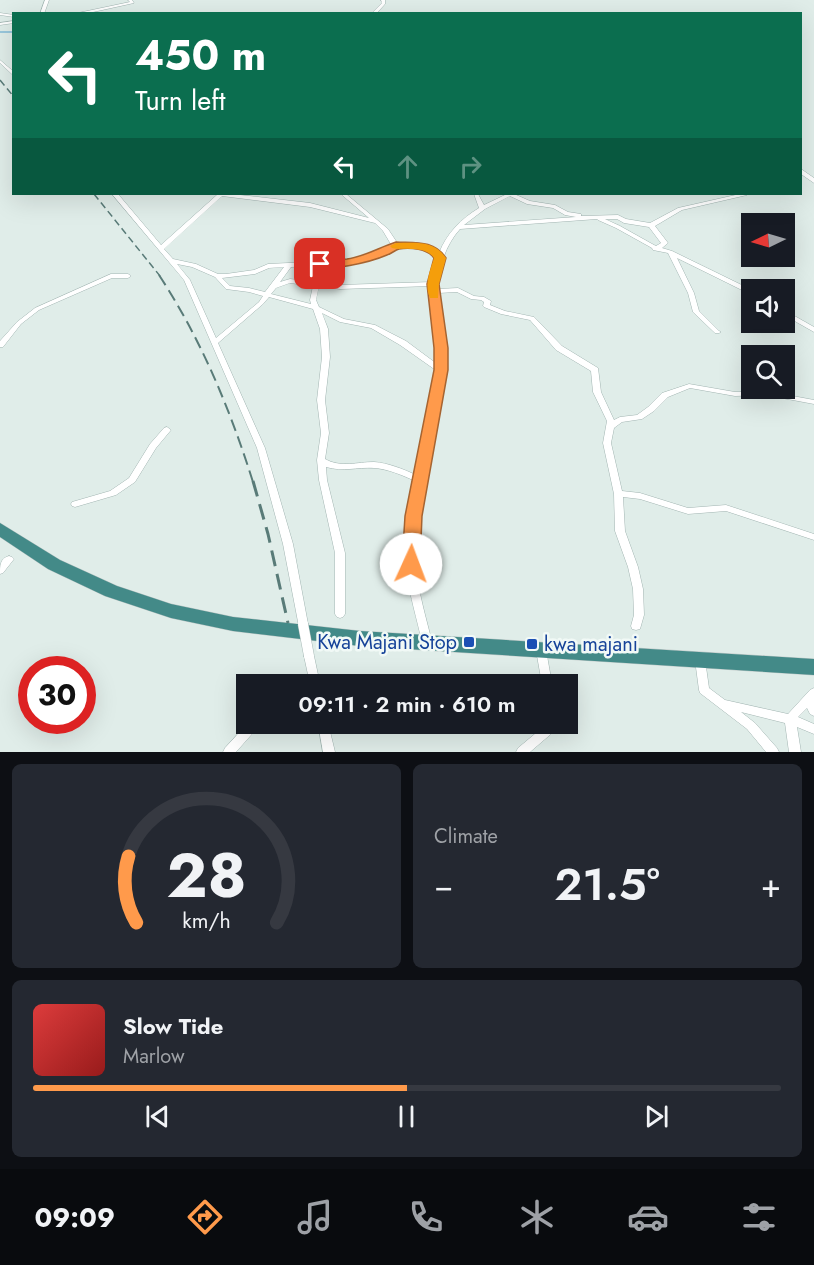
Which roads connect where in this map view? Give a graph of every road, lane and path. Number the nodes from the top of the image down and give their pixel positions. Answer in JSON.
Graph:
{"nodes":[{"id":1,"x":130,"y":0,"type":"edge"},
{"id":2,"x":383,"y":0,"type":"edge"},
{"id":3,"x":85,"y":12,"type":"edge"},
{"id":4,"x":375,"y":12,"type":"edge"},
{"id":5,"x":0,"y":61,"type":"edge"},
{"id":6,"x":12,"y":73,"type":"edge"},
{"id":7,"x":802,"y":172,"type":"edge"},
{"id":8,"x":814,"y":181,"type":"edge"},
{"id":9,"x":116,"y":195,"type":"edge"},
{"id":10,"x":220,"y":195,"type":"edge"},
{"id":11,"x":229,"y":195,"type":"edge"},
{"id":12,"x":345,"y":195,"type":"dead end"},
{"id":13,"x":476,"y":195,"type":"edge"},
{"id":14,"x":508,"y":195,"type":"edge"},
{"id":15,"x":512,"y":195,"type":"edge"},
{"id":16,"x":742,"y":195,"type":"edge"},
{"id":17,"x":482,"y":208,"type":"junction"},
{"id":18,"x":594,"y":217,"type":"junction"},
{"id":19,"x":376,"y":222,"type":"junction"},
{"id":20,"x":651,"y":225,"type":"junction"},
{"id":21,"x":457,"y":227,"type":"junction"},
{"id":22,"x":396,"y":246,"type":"junction"},
{"id":23,"x":161,"y":249,"type":"junction"},
{"id":24,"x":655,"y":249,"type":"junction"},
{"id":25,"x":670,"y":252,"type":"junction"},
{"id":26,"x":440,"y":258,"type":"junction"},
{"id":27,"x":171,"y":261,"type":"junction"},
{"id":28,"x":289,"y":266,"type":"junction"},
{"id":29,"x":128,"y":276,"type":"dead end"},
{"id":30,"x":217,"y":276,"type":"junction"},
{"id":31,"x":316,"y":285,"type":"junction"},
{"id":32,"x":275,"y":286,"type":"junction"},
{"id":33,"x":433,"y":287,"type":"junction"},
{"id":34,"x":741,"y":288,"type":"edge"},
{"id":35,"x":267,"y":296,"type":"junction"},
{"id":36,"x":314,"y":308,"type":"junction"},
{"id":37,"x":795,"y":319,"type":"edge"},
{"id":38,"x":814,"y":330,"type":"edge"},
{"id":39,"x":717,"y":332,"type":"dead end"},
{"id":40,"x":214,"y":343,"type":"junction"},
{"id":41,"x":0,"y":345,"type":"edge"},
{"id":42,"x":441,"y":370,"type":"junction"},
{"id":43,"x":814,"y":402,"type":"edge"},
{"id":44,"x":611,"y":426,"type":"junction"},
{"id":45,"x":167,"y":430,"type":"dead end"},
{"id":46,"x":321,"y":460,"type":"junction"},
{"id":47,"x":421,"y":480,"type":"junction"},
{"id":48,"x":618,"y":494,"type":"junction"},
{"id":49,"x":75,"y":504,"type":"dead end"},
{"id":50,"x":0,"y":529,"type":"edge"},
{"id":51,"x":814,"y":537,"type":"edge"},
{"id":52,"x":9,"y":559,"type":"dead end"},
{"id":53,"x":0,"y":570,"type":"edge"},
{"id":54,"x":340,"y":614,"type":"dead end"},
{"id":55,"x":636,"y":626,"type":"dead end"},
{"id":56,"x":427,"y":642,"type":"junction"},
{"id":57,"x":541,"y":650,"type":"junction"},
{"id":58,"x":700,"y":660,"type":"junction"},
{"id":59,"x":814,"y":667,"type":"edge"},
{"id":60,"x":313,"y":674,"type":"edge"},
{"id":61,"x":545,"y":674,"type":"edge"},
{"id":62,"x":812,"y":696,"type":"edge"},
{"id":63,"x":724,"y":704,"type":"junction"},
{"id":64,"x":814,"y":711,"type":"edge"},
{"id":65,"x":790,"y":719,"type":"junction"},
{"id":66,"x":814,"y":729,"type":"edge"},
{"id":67,"x":245,"y":734,"type":"edge"},
{"id":68,"x":325,"y":734,"type":"edge"},
{"id":69,"x":542,"y":734,"type":"edge"},
{"id":70,"x":229,"y":752,"type":"edge"},
{"id":71,"x":329,"y":752,"type":"edge"},
{"id":72,"x":522,"y":752,"type":"edge"},
{"id":73,"x":773,"y":752,"type":"edge"},
{"id":74,"x":795,"y":752,"type":"edge"}],
"edges":[{"from":1,"to":3,"type":"street"},
{"from":2,"to":4,"type":"street"},
{"from":5,"to":6,"type":"street"},
{"from":7,"to":8,"type":"street"},
{"from":9,"to":23,"type":"street"},
{"from":10,"to":23,"type":"street"},
{"from":11,"to":19,"type":"street"},
{"from":12,"to":19,"type":"street"},
{"from":13,"to":17,"type":"street"},
{"from":14,"to":17,"type":"street"},
{"from":15,"to":18,"type":"street"},
{"from":16,"to":20,"type":"street"},
{"from":17,"to":21,"type":"street"},
{"from":18,"to":20,"type":"street"},
{"from":18,"to":21,"type":"street"},
{"from":18,"to":24,"type":"street"},
{"from":19,"to":22,"type":"street"},
{"from":20,"to":24,"type":"street"},
{"from":21,"to":26,"type":"street"},
{"from":22,"to":26,"type":"street"},
{"from":22,"to":28,"type":"street"},
{"from":23,"to":27,"type":"street"},
{"from":24,"to":25,"type":"street"},
{"from":25,"to":34,"type":"street"},
{"from":25,"to":39,"type":"street"},
{"from":26,"to":33,"type":"street"},
{"from":27,"to":30,"type":"street"},
{"from":27,"to":40,"type":"street"},
{"from":28,"to":30,"type":"street"},
{"from":28,"to":32,"type":"street"},
{"from":29,"to":41,"type":"street"},
{"from":30,"to":35,"type":"street"},
{"from":31,"to":32,"type":"street"},
{"from":31,"to":33,"type":"street"},
{"from":31,"to":36,"type":"street"},
{"from":32,"to":35,"type":"street"},
{"from":33,"to":42,"type":"street"},
{"from":33,"to":44,"type":"street"},
{"from":35,"to":36,"type":"street"},
{"from":35,"to":40,"type":"street"},
{"from":36,"to":42,"type":"street"},
{"from":36,"to":46,"type":"street"},
{"from":37,"to":38,"type":"street"},
{"from":40,"to":60,"type":"street","bridge":true},
{"from":42,"to":47,"type":"street"},
{"from":43,"to":44,"type":"street"},
{"from":44,"to":48,"type":"street"},
{"from":45,"to":49,"type":"street"},
{"from":46,"to":47,"type":"street"},
{"from":46,"to":54,"type":"street"},
{"from":47,"to":56,"type":"street"},
{"from":48,"to":51,"type":"street"},
{"from":48,"to":55,"type":"street"},
{"from":50,"to":56,"type":"highway"},
{"from":52,"to":53,"type":"street"},
{"from":56,"to":57,"type":"highway"},
{"from":57,"to":58,"type":"highway"},
{"from":57,"to":61,"type":"street"},
{"from":58,"to":59,"type":"highway"},
{"from":58,"to":63,"type":"street"},
{"from":62,"to":64,"type":"street"},
{"from":62,"to":65,"type":"street"},
{"from":63,"to":65,"type":"street"},
{"from":63,"to":73,"type":"street"},
{"from":65,"to":66,"type":"street"},
{"from":65,"to":74,"type":"street"},
{"from":67,"to":70,"type":"street"},
{"from":68,"to":71,"type":"street"},
{"from":69,"to":72,"type":"street"}]}
